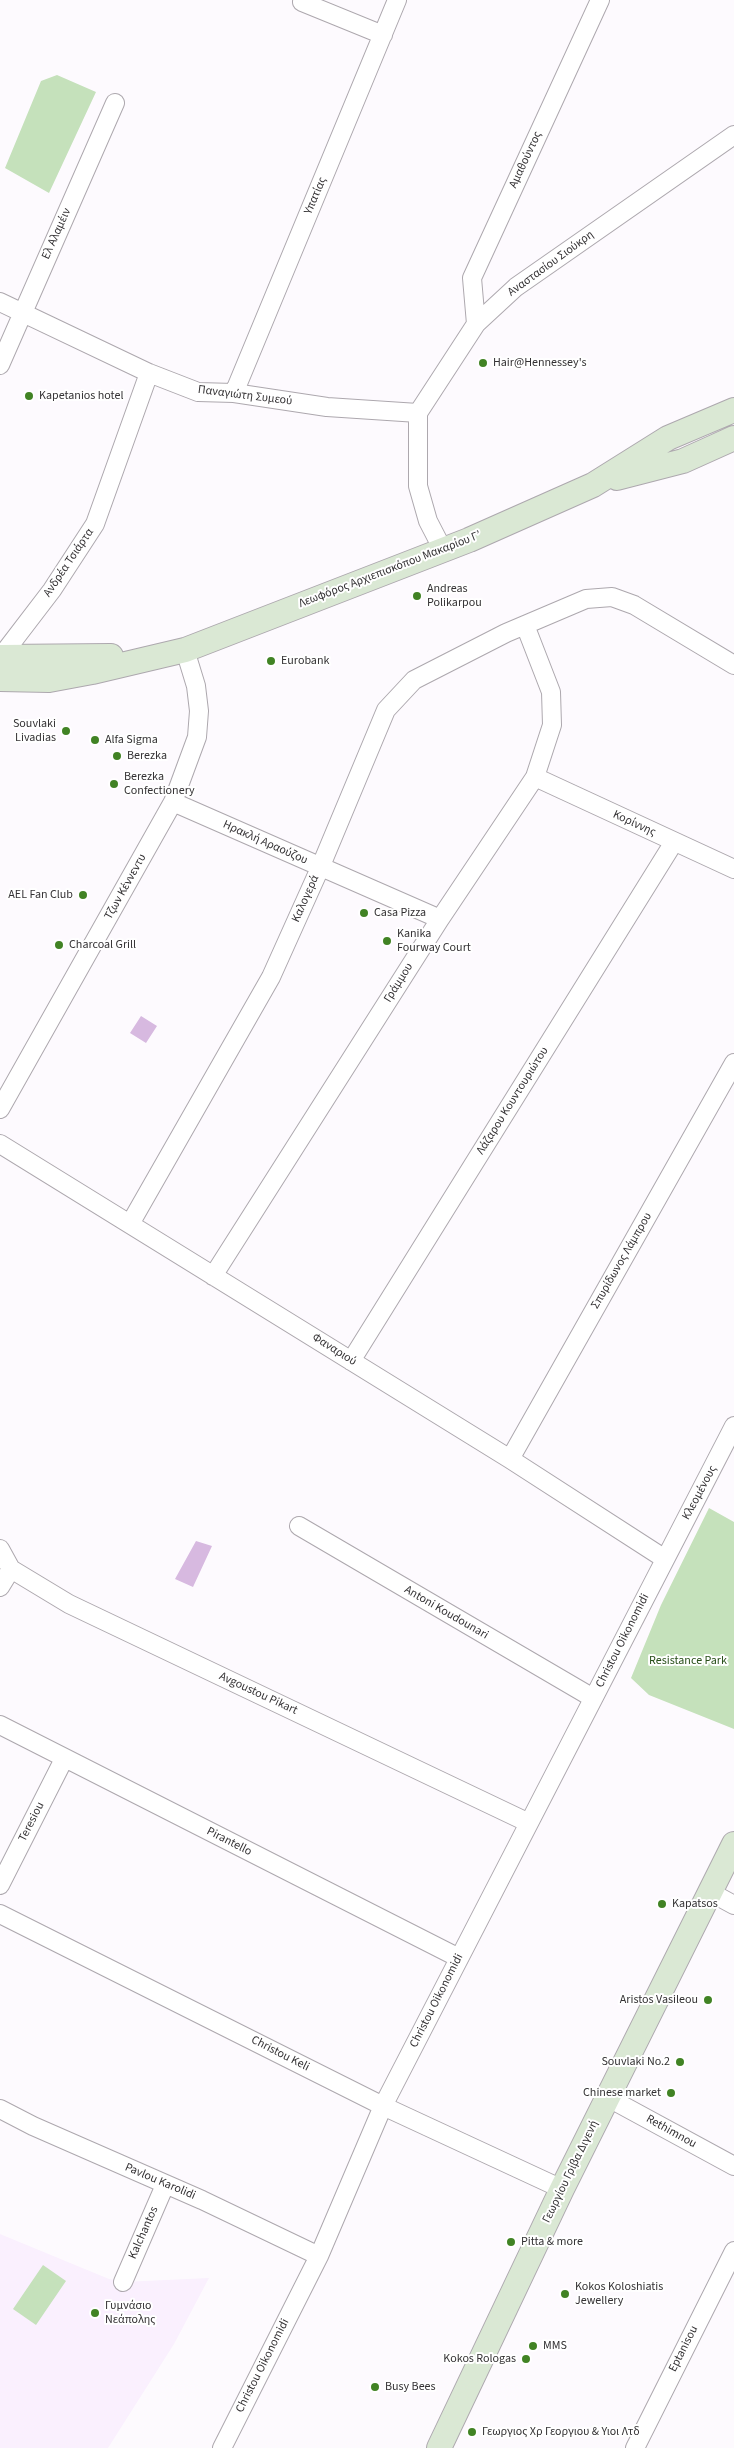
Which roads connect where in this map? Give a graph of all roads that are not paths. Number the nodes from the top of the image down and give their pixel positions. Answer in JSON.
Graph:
{"nodes":[{"id":1,"x":397,"y":0,"type":"edge"},
{"id":2,"x":600,"y":0,"type":"edge"},
{"id":3,"x":302,"y":2,"type":"dead end"},
{"id":4,"x":382,"y":35,"type":"junction"},
{"id":5,"x":115,"y":103,"type":"dead end"},
{"id":6,"x":734,"y":134,"type":"edge"},
{"id":7,"x":0,"y":302,"type":"edge"},
{"id":8,"x":23,"y":312,"type":"junction"},
{"id":9,"x":476,"y":324,"type":"junction"},
{"id":10,"x":0,"y":365,"type":"edge"},
{"id":11,"x":149,"y":372,"type":"junction"},
{"id":12,"x":234,"y":393,"type":"junction"},
{"id":13,"x":734,"y":410,"type":"edge"},
{"id":14,"x":418,"y":413,"type":"junction"},
{"id":15,"x":734,"y":438,"type":"edge"},
{"id":16,"x":593,"y":484,"type":"junction"},
{"id":17,"x":443,"y":550,"type":"junction"},
{"id":18,"x":525,"y":625,"type":"junction"},
{"id":19,"x":185,"y":650,"type":"junction"},
{"id":20,"x":0,"y":658,"type":"edge"},
{"id":21,"x":734,"y":665,"type":"edge"},
{"id":22,"x":0,"y":679,"type":"edge"},
{"id":23,"x":535,"y":777,"type":"junction"},
{"id":24,"x":173,"y":802,"type":"junction"},
{"id":25,"x":674,"y":842,"type":"junction"},
{"id":26,"x":320,"y":868,"type":"junction"},
{"id":27,"x":734,"y":869,"type":"edge"},
{"id":28,"x":440,"y":919,"type":"junction"},
{"id":29,"x":734,"y":1063,"type":"edge"},
{"id":30,"x":0,"y":1109,"type":"edge"},
{"id":31,"x":0,"y":1144,"type":"edge"},
{"id":32,"x":130,"y":1224,"type":"junction"},
{"id":33,"x":213,"y":1276,"type":"junction"},
{"id":34,"x":351,"y":1361,"type":"junction"},
{"id":35,"x":734,"y":1426,"type":"edge"},
{"id":36,"x":510,"y":1459,"type":"junction"},
{"id":37,"x":299,"y":1526,"type":"dead end"},
{"id":38,"x":0,"y":1550,"type":"edge"},
{"id":39,"x":665,"y":1559,"type":"junction"},
{"id":40,"x":11,"y":1569,"type":"junction"},
{"id":41,"x":0,"y":1588,"type":"edge"},
{"id":42,"x":593,"y":1698,"type":"junction"},
{"id":43,"x":0,"y":1725,"type":"edge"},
{"id":44,"x":64,"y":1759,"type":"junction"},
{"id":45,"x":528,"y":1823,"type":"junction"},
{"id":46,"x":734,"y":1844,"type":"edge"},
{"id":47,"x":0,"y":1885,"type":"edge"},
{"id":48,"x":710,"y":1892,"type":"junction"},
{"id":49,"x":734,"y":1905,"type":"edge"},
{"id":50,"x":0,"y":1914,"type":"edge"},
{"id":51,"x":459,"y":1958,"type":"junction"},
{"id":52,"x":607,"y":2097,"type":"junction"},
{"id":53,"x":383,"y":2106,"type":"junction"},
{"id":54,"x":0,"y":2110,"type":"edge"},
{"id":55,"x":734,"y":2166,"type":"edge"},
{"id":56,"x":165,"y":2185,"type":"junction"},
{"id":57,"x":562,"y":2189,"type":"junction"},
{"id":58,"x":734,"y":2251,"type":"edge"},
{"id":59,"x":319,"y":2256,"type":"junction"},
{"id":60,"x":123,"y":2282,"type":"dead end"},
{"id":61,"x":441,"y":2447,"type":"edge"},
{"id":62,"x":222,"y":2448,"type":"edge"},
{"id":63,"x":635,"y":2448,"type":"edge"}],
"edges":[{"from":1,"to":4,"type":"street","name":"Υπατίας"},
{"from":2,"to":9,"type":"street","name":"Αμαθούντος"},
{"from":3,"to":4,"type":"street"},
{"from":4,"to":12,"type":"street","name":"Υπατίας"},
{"from":5,"to":8,"type":"street","name":"Ελ Αλαμέιν"},
{"from":6,"to":9,"type":"street","name":"Αναστασίου Σιούκρη"},
{"from":7,"to":8,"type":"street","name":"Παναγιώτη Συμεού"},
{"from":8,"to":10,"type":"street","name":"Ελ Αλαμέιν"},
{"from":8,"to":11,"type":"street","name":"Παναγιώτη Συμεού"},
{"from":9,"to":14,"type":"street","name":"Αναστασίου Σιούκρη"},
{"from":11,"to":12,"type":"street","name":"Παναγιώτη Συμεού"},
{"from":11,"to":20,"type":"street","name":"Ανδρέα Τσιάρτα"},
{"from":12,"to":14,"type":"street","name":"Παναγιώτη Συμεού"},
{"from":13,"to":16,"type":"main road","name":"Λεωφόρος Αρχιεπισκόπου Μακαρίου Γ’"},
{"from":14,"to":17,"type":"street"},
{"from":15,"to":16,"type":"main road","name":"Λεωφόρος Αρχιεπισκόπου Μακαρίου Γ’"},
{"from":16,"to":17,"type":"main road","name":"Λεωφόρος Αρχιεπισκόπου Μακαρίου Γ’"},
{"from":17,"to":19,"type":"main road","name":"Λεωφόρος Αρχιεπισκόπου Μακαρίου Γ’"},
{"from":18,"to":21,"type":"street","name":"Καλογερά"},
{"from":18,"to":23,"type":"street","name":"Γράμμου"},
{"from":18,"to":26,"type":"street","name":"Καλογερά"},
{"from":19,"to":20,"type":"main road","name":"Λεωφόρος Αρχιεπισκόπου Μακαρίου Γ’"},
{"from":19,"to":22,"type":"main road","name":"Λεωφόρος Αρχιεπισκόπου Μακαρίου Γ’"},
{"from":19,"to":24,"type":"street","name":"Τζων Κέννεντυ"},
{"from":23,"to":25,"type":"street","name":"Κορίννης"},
{"from":23,"to":28,"type":"street","name":"Γράμμου"},
{"from":24,"to":26,"type":"street","name":"Ηρακλή Αραούζου"},
{"from":24,"to":30,"type":"street","name":"Τζων Κέννεντυ"},
{"from":25,"to":27,"type":"street","name":"Κορίννης"},
{"from":25,"to":34,"type":"street","name":"Λάζαρου Κουντουριώτου"},
{"from":26,"to":28,"type":"street","name":"Ηρακλή Αραούζου"},
{"from":26,"to":32,"type":"street","name":"Καλογερά"},
{"from":28,"to":33,"type":"street","name":"Γράμμου"},
{"from":29,"to":36,"type":"street","name":"Σπυρίδωνος Λάμπρου"},
{"from":31,"to":32,"type":"street","name":"Φαναριού"},
{"from":32,"to":33,"type":"street","name":"Φαναριού"},
{"from":33,"to":34,"type":"street","name":"Φαναριού"},
{"from":34,"to":36,"type":"street","name":"Φαναριού"},
{"from":35,"to":39,"type":"street","name":"Κλεομένους"},
{"from":36,"to":39,"type":"street","name":"Φαναριού"},
{"from":37,"to":42,"type":"street","name":"Antoni Koudounari"},
{"from":38,"to":40,"type":"street","name":"Avgoustou Pikart"},
{"from":39,"to":42,"type":"street","name":"Christou Oikonomidi"},
{"from":40,"to":41,"type":"street"},
{"from":40,"to":45,"type":"street","name":"Avgoustou Pikart"},
{"from":42,"to":45,"type":"street","name":"Christou Oikonomidi"},
{"from":43,"to":44,"type":"street","name":"Pirantello"},
{"from":44,"to":47,"type":"street","name":"Teresiou"},
{"from":44,"to":51,"type":"street","name":"Pirantello"},
{"from":45,"to":51,"type":"street","name":"Christou Oikonomidi"},
{"from":46,"to":48,"type":"main road","name":"Γεωργίου Γρίβα Διγενή"},
{"from":48,"to":49,"type":"street"},
{"from":48,"to":52,"type":"main road","name":"Γεωργίου Γρίβα Διγενή"},
{"from":50,"to":53,"type":"street","name":"Christou Keli"},
{"from":51,"to":53,"type":"street","name":"Christou Oikonomidi"},
{"from":52,"to":55,"type":"street","name":"Rethimnou"},
{"from":52,"to":57,"type":"main road","name":"Γεωργίου Γρίβα Διγενή"},
{"from":53,"to":57,"type":"street","name":"Christou Keli"},
{"from":53,"to":59,"type":"street","name":"Christou Oikonomidi"},
{"from":54,"to":56,"type":"street","name":"Pavlou Karolidi"},
{"from":56,"to":59,"type":"street","name":"Pavlou Karolidi"},
{"from":56,"to":60,"type":"street","name":"Kalchantos"},
{"from":57,"to":61,"type":"main road","name":"Γεωργίου Γρίβα Διγενή"},
{"from":58,"to":63,"type":"street","name":"Eptanisou"},
{"from":59,"to":62,"type":"street","name":"Christou Oikonomidi"}]}
